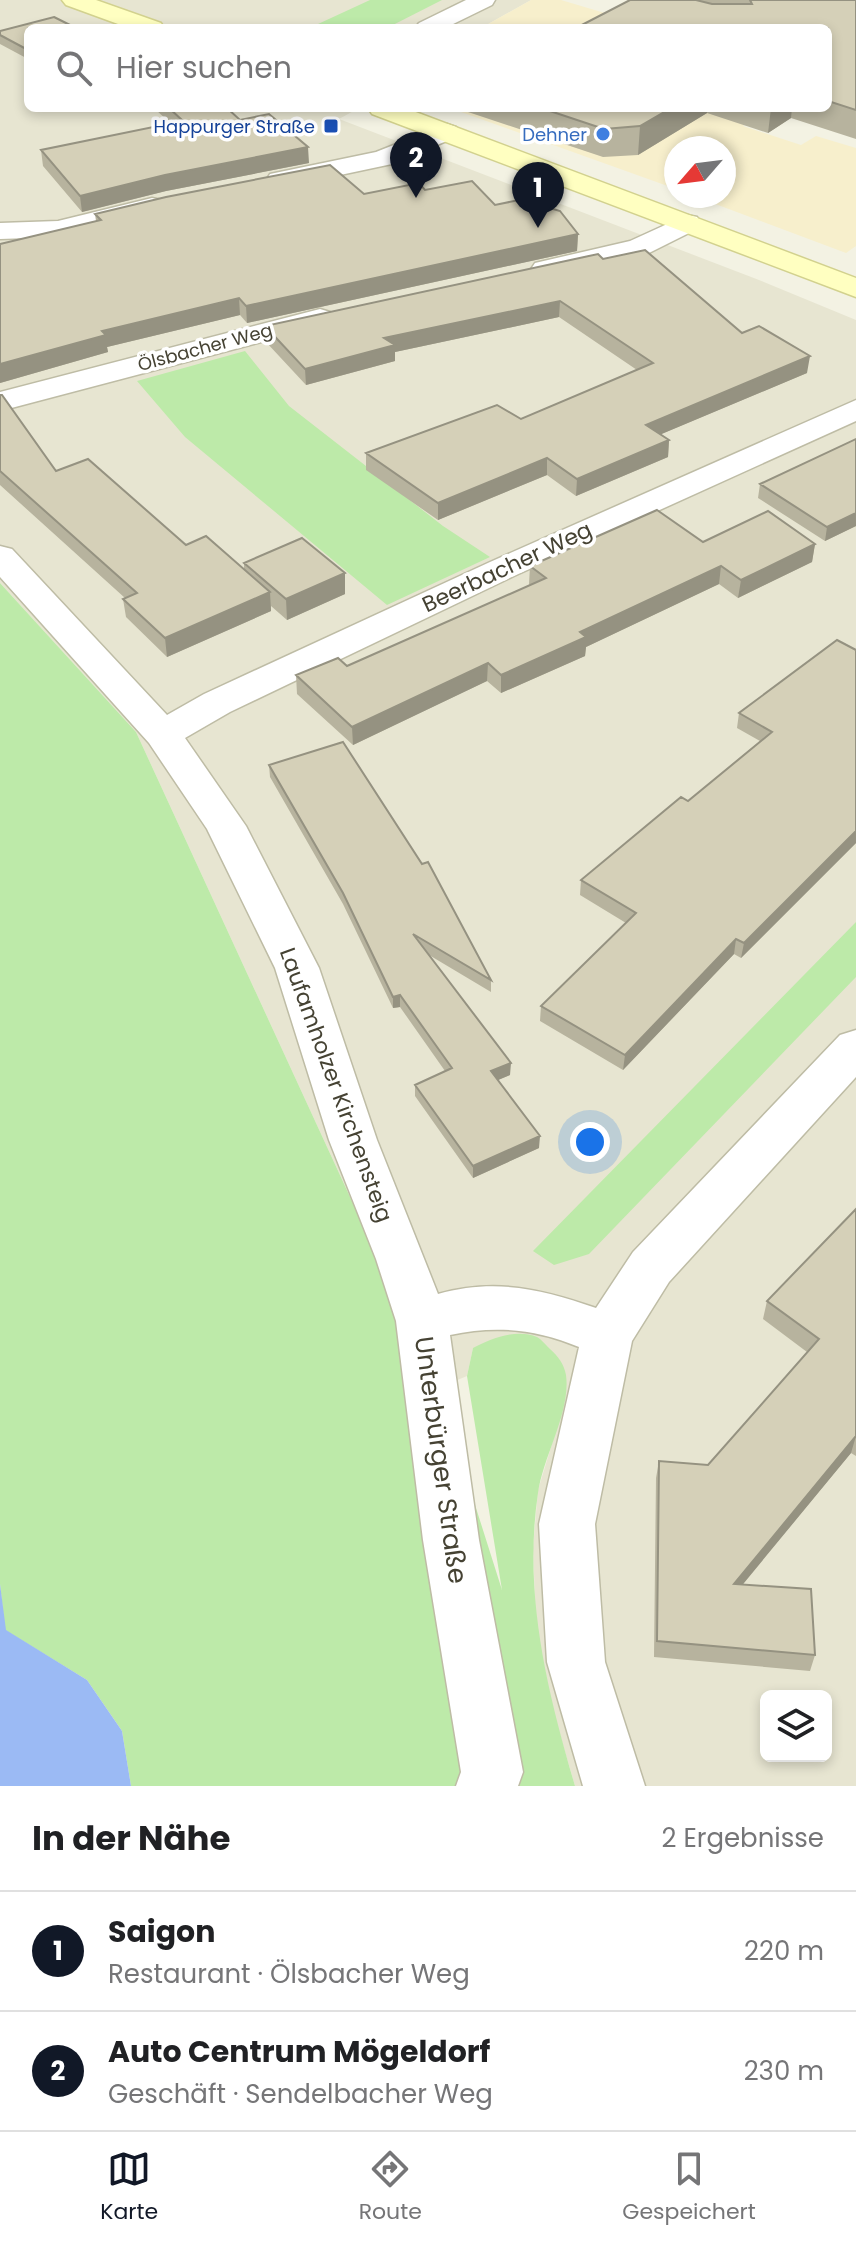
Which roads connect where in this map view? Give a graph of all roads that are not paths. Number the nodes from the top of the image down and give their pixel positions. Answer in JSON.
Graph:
{"nodes":[{"id":1,"x":74,"y":0,"type":"edge"},
{"id":2,"x":484,"y":0,"type":"edge"},
{"id":3,"x":141,"y":24,"type":"edge"},
{"id":4,"x":435,"y":24,"type":"edge"},
{"id":5,"x":392,"y":112,"type":"edge"},
{"id":6,"x":447,"y":132,"type":"junction"},
{"id":7,"x":255,"y":184,"type":"edge"},
{"id":8,"x":182,"y":199,"type":"edge"},
{"id":9,"x":687,"y":223,"type":"junction"},
{"id":10,"x":0,"y":231,"type":"edge"},
{"id":11,"x":515,"y":276,"type":"edge"},
{"id":12,"x":856,"y":288,"type":"edge"},
{"id":13,"x":349,"y":312,"type":"edge"},
{"id":14,"x":0,"y":402,"type":"edge"},
{"id":15,"x":856,"y":409,"type":"edge"},
{"id":16,"x":0,"y":556,"type":"edge"},
{"id":17,"x":163,"y":734,"type":"junction"},
{"id":18,"x":856,"y":1047,"type":"edge"},
{"id":19,"x":422,"y":1321,"type":"junction"},
{"id":20,"x":607,"y":1335,"type":"junction"},
{"id":21,"x":487,"y":1786,"type":"edge"},
{"id":22,"x":614,"y":1786,"type":"edge"}],
"edges":[{"from":1,"to":3,"type":"main road"},
{"from":2,"to":4,"type":"street"},
{"from":5,"to":6,"type":"main road"},
{"from":6,"to":7,"type":"street"},
{"from":6,"to":9,"type":"main road"},
{"from":8,"to":10,"type":"street"},
{"from":9,"to":11,"type":"street"},
{"from":9,"to":12,"type":"main road"},
{"from":13,"to":14,"type":"street","name":"Ölsbacher Weg"},
{"from":15,"to":17,"type":"street","name":"Beerbacher Weg"},
{"from":16,"to":17,"type":"street","name":"Laufamholzer Kirchensteig"},
{"from":17,"to":19,"type":"street","name":"Laufamholzer Kirchensteig"},
{"from":18,"to":20,"type":"street"},
{"from":19,"to":20,"type":"street","name":"Unterbürger Straße"},
{"from":19,"to":21,"type":"street","name":"Unterbürger Straße"},
{"from":20,"to":22,"type":"street"}]}
